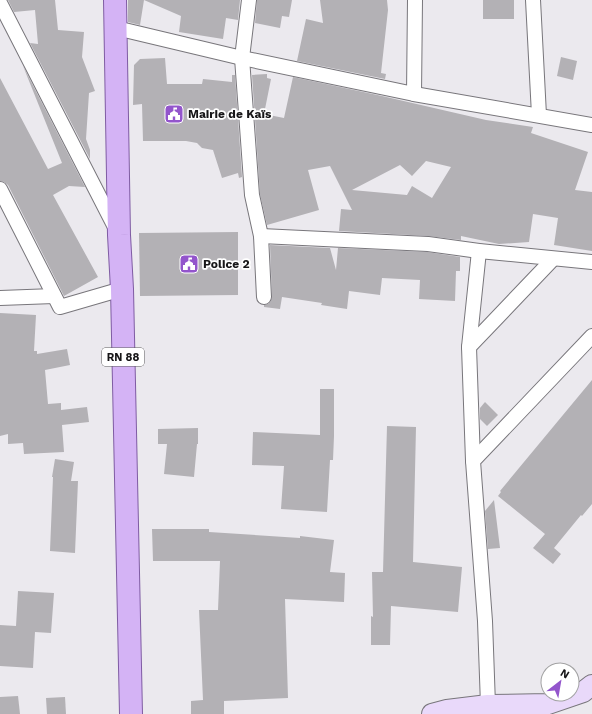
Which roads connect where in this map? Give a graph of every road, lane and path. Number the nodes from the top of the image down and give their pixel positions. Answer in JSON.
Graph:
{"nodes":[{"id":1,"x":115,"y":0,"type":"edge"},
{"id":2,"x":250,"y":0,"type":"edge"},
{"id":3,"x":416,"y":0,"type":"edge"},
{"id":4,"x":532,"y":0,"type":"edge"},
{"id":5,"x":0,"y":3,"type":"edge"},
{"id":6,"x":116,"y":28,"type":"junction"},
{"id":7,"x":242,"y":58,"type":"junction"},
{"id":8,"x":414,"y":94,"type":"junction"},
{"id":9,"x":539,"y":115,"type":"junction"},
{"id":10,"x":592,"y":125,"type":"edge"},
{"id":11,"x":0,"y":189,"type":"edge"},
{"id":12,"x":119,"y":235,"type":"junction"},
{"id":13,"x":261,"y":236,"type":"junction"},
{"id":14,"x":480,"y":251,"type":"junction"},
{"id":15,"x":553,"y":259,"type":"junction"},
{"id":16,"x":592,"y":262,"type":"edge"},
{"id":17,"x":122,"y":289,"type":"junction"},
{"id":18,"x":54,"y":296,"type":"junction"},
{"id":19,"x":264,"y":297,"type":"dead end"},
{"id":20,"x":0,"y":298,"type":"edge"},
{"id":21,"x":592,"y":336,"type":"edge"},
{"id":22,"x":469,"y":347,"type":"junction"},
{"id":23,"x":473,"y":461,"type":"junction"},
{"id":24,"x":592,"y":685,"type":"edge"},
{"id":25,"x":488,"y":705,"type":"junction"},
{"id":26,"x":531,"y":709,"type":"edge"},
{"id":27,"x":131,"y":714,"type":"edge"},
{"id":28,"x":432,"y":714,"type":"edge"}],
"edges":[{"from":1,"to":6,"type":"main road","number":"RN 88"},
{"from":2,"to":7,"type":"street"},
{"from":3,"to":8,"type":"street"},
{"from":4,"to":9,"type":"street"},
{"from":5,"to":12,"type":"street"},
{"from":6,"to":7,"type":"street"},
{"from":6,"to":12,"type":"main road","number":"RN 88"},
{"from":7,"to":8,"type":"street"},
{"from":7,"to":13,"type":"street"},
{"from":8,"to":9,"type":"street"},
{"from":9,"to":10,"type":"street"},
{"from":11,"to":18,"type":"street"},
{"from":12,"to":17,"type":"main road","number":"RN 88"},
{"from":13,"to":14,"type":"street"},
{"from":13,"to":19,"type":"street"},
{"from":14,"to":15,"type":"street"},
{"from":14,"to":22,"type":"street"},
{"from":15,"to":16,"type":"street"},
{"from":15,"to":22,"type":"street"},
{"from":17,"to":18,"type":"street"},
{"from":17,"to":27,"type":"main road","number":"RN 88"},
{"from":18,"to":20,"type":"street"},
{"from":21,"to":23,"type":"street"},
{"from":22,"to":23,"type":"street"},
{"from":23,"to":25,"type":"street"},
{"from":24,"to":26,"type":"street"},
{"from":25,"to":26,"type":"street"},
{"from":25,"to":28,"type":"street"}]}
